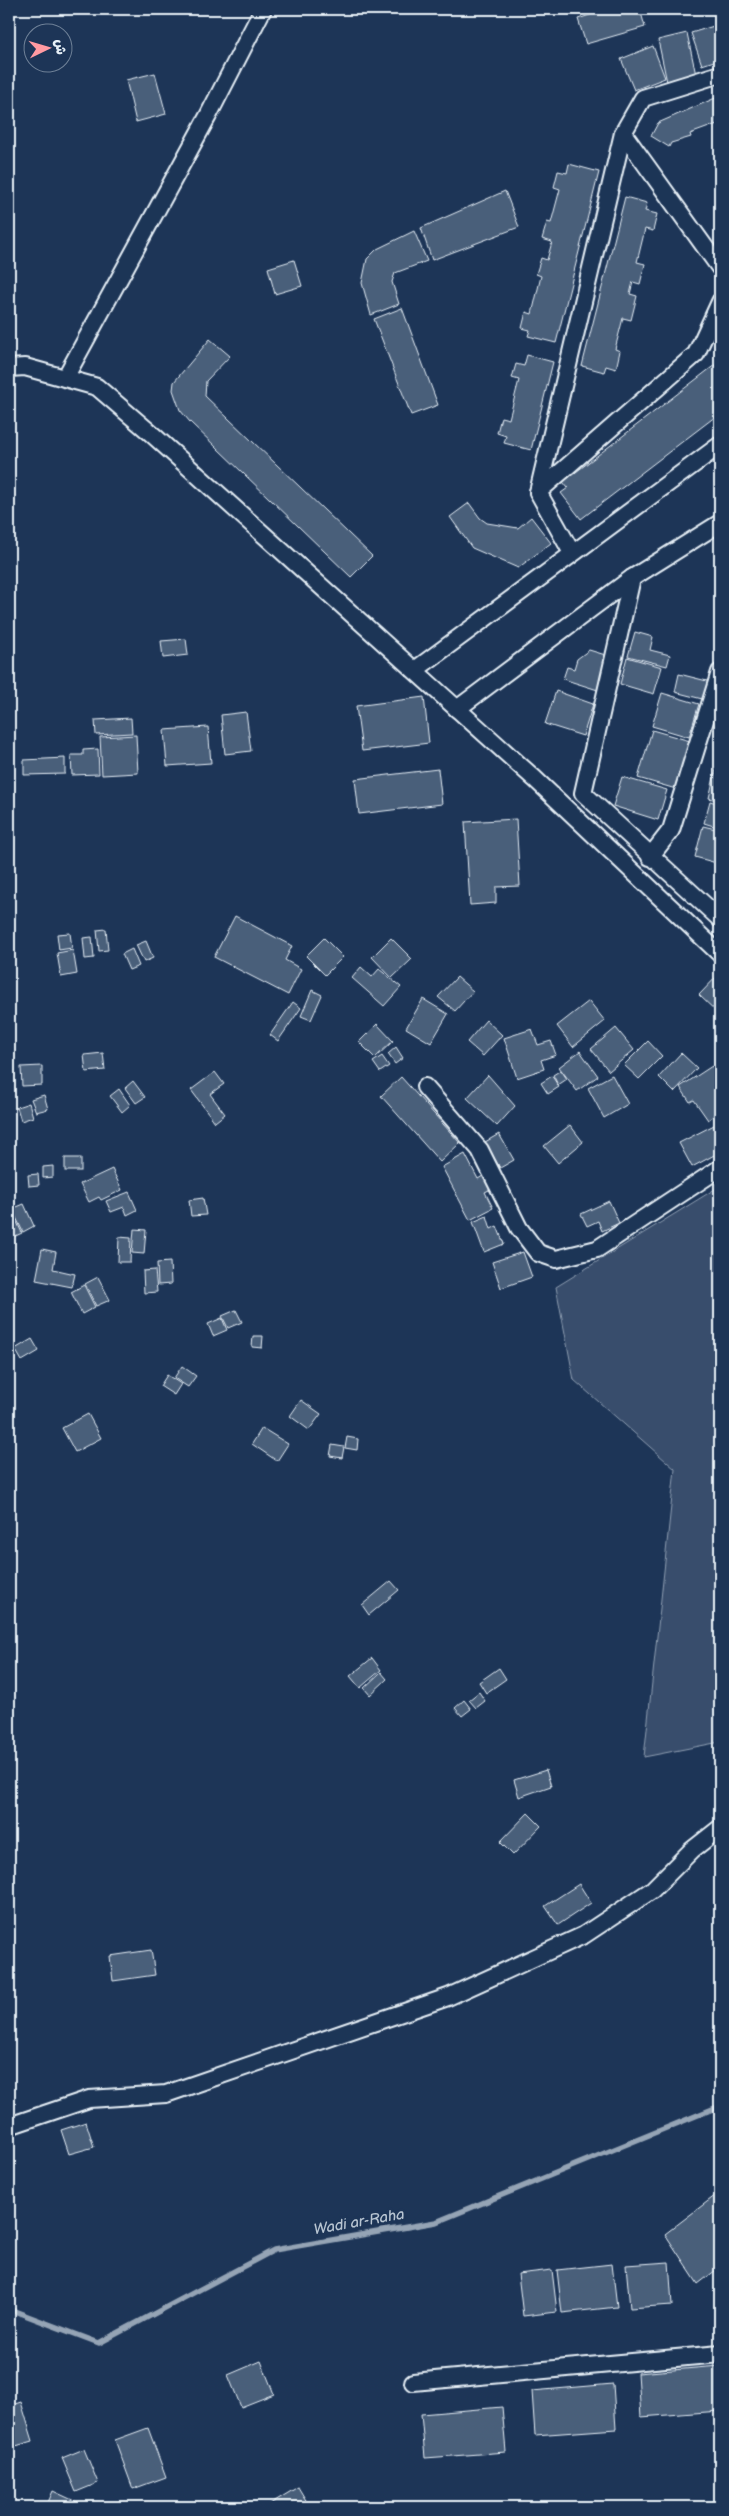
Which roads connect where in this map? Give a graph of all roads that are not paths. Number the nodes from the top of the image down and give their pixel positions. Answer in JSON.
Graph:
{"nodes":[{"id":1,"x":262,"y":9,"type":"edge"},
{"id":2,"x":720,"y":74,"type":"edge"},
{"id":3,"x":623,"y":134,"type":"junction"},
{"id":4,"x":720,"y":268,"type":"edge"},
{"id":5,"x":720,"y":302,"type":"edge"},
{"id":6,"x":9,"y":368,"type":"edge"},
{"id":7,"x":65,"y":378,"type":"junction"},
{"id":8,"x":720,"y":444,"type":"edge"},
{"id":9,"x":538,"y":492,"type":"junction"},
{"id":10,"x":720,"y":523,"type":"edge"},
{"id":11,"x":572,"y":553,"type":"junction"},
{"id":12,"x":632,"y":578,"type":"junction"},
{"id":13,"x":415,"y":670,"type":"junction"},
{"id":14,"x":720,"y":672,"type":"edge"},
{"id":15,"x":458,"y":709,"type":"junction"},
{"id":16,"x":650,"y":856,"type":"junction"},
{"id":17,"x":720,"y":919,"type":"edge"},
{"id":18,"x":720,"y":954,"type":"edge"},
{"id":19,"x":425,"y":1087,"type":"dead end"},
{"id":20,"x":720,"y":1168,"type":"edge"},
{"id":21,"x":720,"y":1828,"type":"edge"},
{"id":22,"x":9,"y":2126,"type":"edge"},
{"id":23,"x":720,"y":2354,"type":"edge"},
{"id":24,"x":413,"y":2382,"type":"dead end"}],
"edges":[{"from":1,"to":7,"type":"street"},
{"from":2,"to":3,"type":"street"},
{"from":3,"to":4,"type":"street"},
{"from":3,"to":9,"type":"street"},
{"from":5,"to":9,"type":"street"},
{"from":6,"to":7,"type":"street"},
{"from":7,"to":13,"type":"street"},
{"from":8,"to":11,"type":"street"},
{"from":9,"to":11,"type":"street"},
{"from":10,"to":12,"type":"street"},
{"from":11,"to":13,"type":"street"},
{"from":12,"to":15,"type":"street"},
{"from":12,"to":16,"type":"street"},
{"from":13,"to":15,"type":"street"},
{"from":14,"to":16,"type":"street"},
{"from":15,"to":18,"type":"street"},
{"from":16,"to":17,"type":"street"},
{"from":19,"to":20,"type":"street"},
{"from":21,"to":22,"type":"street"},
{"from":23,"to":24,"type":"street"}]}
